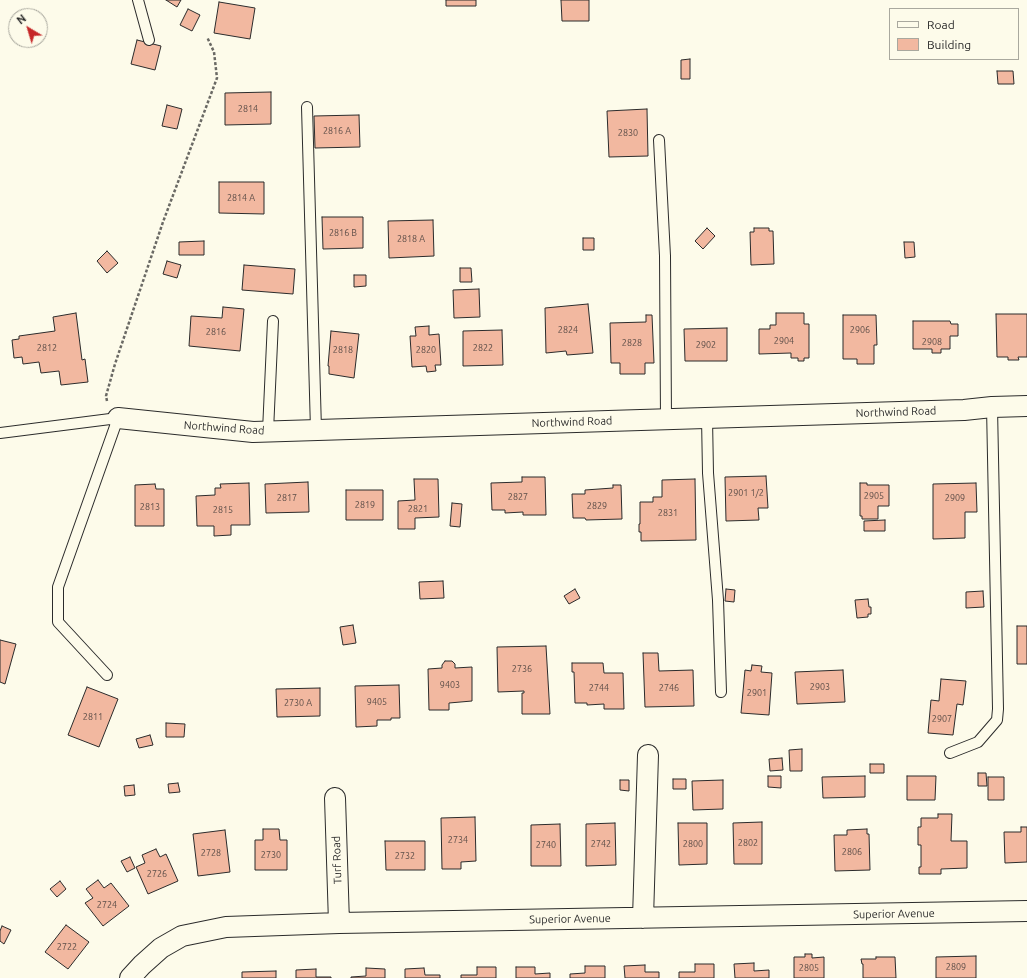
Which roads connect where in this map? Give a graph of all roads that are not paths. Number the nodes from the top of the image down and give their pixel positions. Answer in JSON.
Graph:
{"nodes":[{"id":1,"x":138,"y":0,"type":"edge"},
{"id":2,"x":149,"y":40,"type":"dead end"},
{"id":3,"x":308,"y":107,"type":"dead end"},
{"id":4,"x":659,"y":140,"type":"dead end"},
{"id":5,"x":273,"y":321,"type":"dead end"},
{"id":6,"x":1027,"y":406,"type":"edge"},
{"id":7,"x":992,"y":407,"type":"junction"},
{"id":8,"x":118,"y":418,"type":"junction"},
{"id":9,"x":707,"y":418,"type":"junction"},
{"id":10,"x":666,"y":420,"type":"junction"},
{"id":11,"x":316,"y":430,"type":"junction"},
{"id":12,"x":268,"y":431,"type":"junction"},
{"id":13,"x":0,"y":433,"type":"edge"},
{"id":14,"x":107,"y":674,"type":"dead end"},
{"id":15,"x":721,"y":692,"type":"dead end"},
{"id":16,"x":950,"y":753,"type":"dead end"},
{"id":17,"x":648,"y":755,"type":"dead end"},
{"id":18,"x":335,"y":798,"type":"dead end"},
{"id":19,"x":1027,"y":911,"type":"edge"},
{"id":20,"x":643,"y":918,"type":"junction"},
{"id":21,"x":339,"y":923,"type":"junction"},
{"id":22,"x":130,"y":978,"type":"edge"}],
"edges":[{"from":1,"to":2,"type":"lane"},
{"from":3,"to":11,"type":"lane"},
{"from":4,"to":10,"type":"lane"},
{"from":5,"to":12,"type":"lane"},
{"from":6,"to":7,"type":"street","name":"Northwind Road"},
{"from":7,"to":9,"type":"street","name":"Northwind Road"},
{"from":7,"to":16,"type":"lane"},
{"from":8,"to":12,"type":"street","name":"Northwind Road"},
{"from":8,"to":13,"type":"lane"},
{"from":8,"to":14,"type":"lane"},
{"from":9,"to":10,"type":"street","name":"Northwind Road"},
{"from":9,"to":15,"type":"lane"},
{"from":10,"to":11,"type":"street","name":"Northwind Road"},
{"from":11,"to":12,"type":"street","name":"Northwind Road"},
{"from":17,"to":20,"type":"street"},
{"from":18,"to":21,"type":"street","name":"Turf Road"},
{"from":19,"to":20,"type":"street","name":"Superior Avenue"},
{"from":20,"to":21,"type":"street","name":"Superior Avenue"},
{"from":21,"to":22,"type":"street","name":"Superior Avenue"}]}
